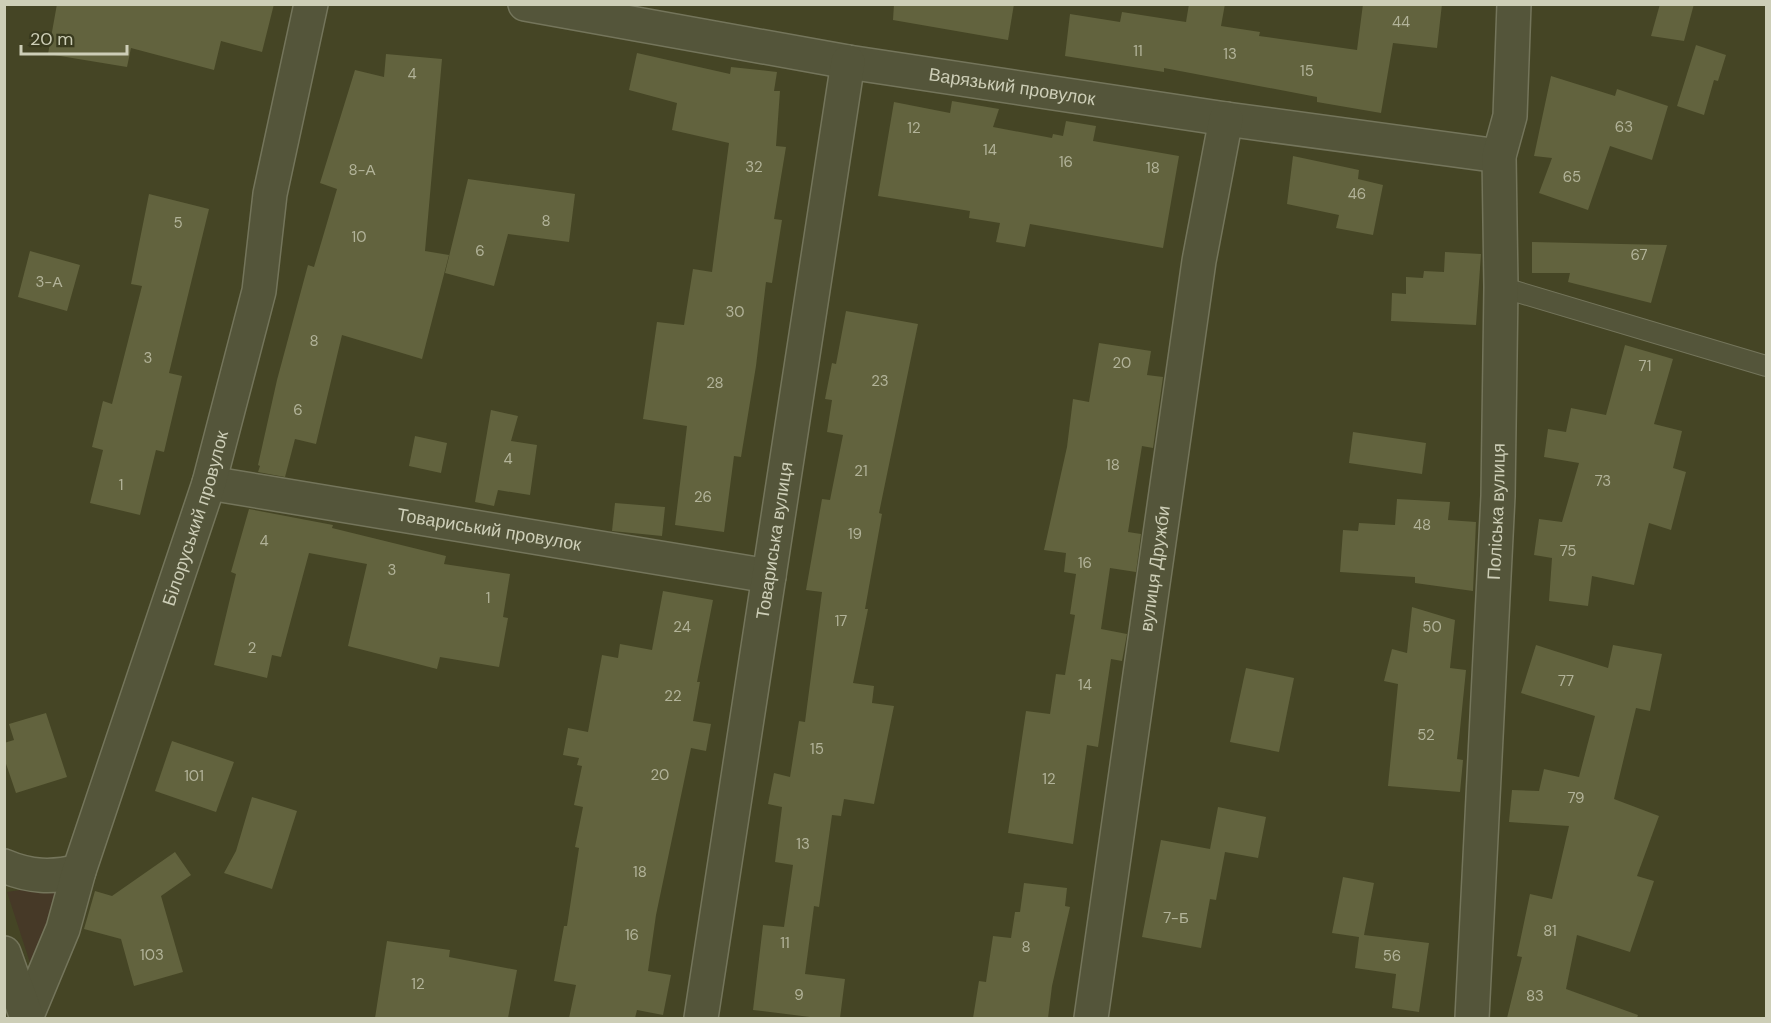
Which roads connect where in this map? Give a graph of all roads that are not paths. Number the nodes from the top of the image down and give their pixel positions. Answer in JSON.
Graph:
{"nodes":[{"id":1,"x":311,"y":4,"type":"edge"},
{"id":2,"x":525,"y":4,"type":"edge"},
{"id":3,"x":1514,"y":4,"type":"edge"},
{"id":4,"x":848,"y":62,"type":"junction"},
{"id":5,"x":1226,"y":119,"type":"junction"},
{"id":6,"x":1499,"y":156,"type":"junction"},
{"id":7,"x":1501,"y":287,"type":"junction"},
{"id":8,"x":1767,"y":366,"type":"edge"},
{"id":9,"x":209,"y":483,"type":"junction"},
{"id":10,"x":769,"y":576,"type":"junction"},
{"id":11,"x":4,"y":866,"type":"edge"},
{"id":12,"x":79,"y":871,"type":"junction"},
{"id":13,"x":4,"y":953,"type":"edge"},
{"id":14,"x":26,"y":1018,"type":"edge"},
{"id":15,"x":701,"y":1018,"type":"edge"},
{"id":16,"x":1090,"y":1018,"type":"edge"},
{"id":17,"x":1472,"y":1018,"type":"edge"}],
"edges":[{"from":1,"to":9,"type":"street","name":"Білоруський провулок"},
{"from":2,"to":4,"type":"street","name":"Варязький провулок"},
{"from":3,"to":6,"type":"street","name":"Поліська вулиця"},
{"from":4,"to":5,"type":"street","name":"Варязький провулок"},
{"from":4,"to":10,"type":"street","name":"Товариська вулиця"},
{"from":5,"to":6,"type":"street","name":"Варязький провулок"},
{"from":5,"to":16,"type":"street","name":"вулиця Дружби"},
{"from":6,"to":7,"type":"street","name":"Поліська вулиця"},
{"from":7,"to":8,"type":"lane"},
{"from":7,"to":17,"type":"street","name":"Поліська вулиця"},
{"from":9,"to":10,"type":"street","name":"Товариський провулок"},
{"from":9,"to":12,"type":"street","name":"Білоруський провулок"},
{"from":10,"to":15,"type":"street","name":"Товариська вулиця"},
{"from":11,"to":12,"type":"street"},
{"from":12,"to":14,"type":"street","name":"Білоруський провулок"},
{"from":13,"to":14,"type":"street"}]}
